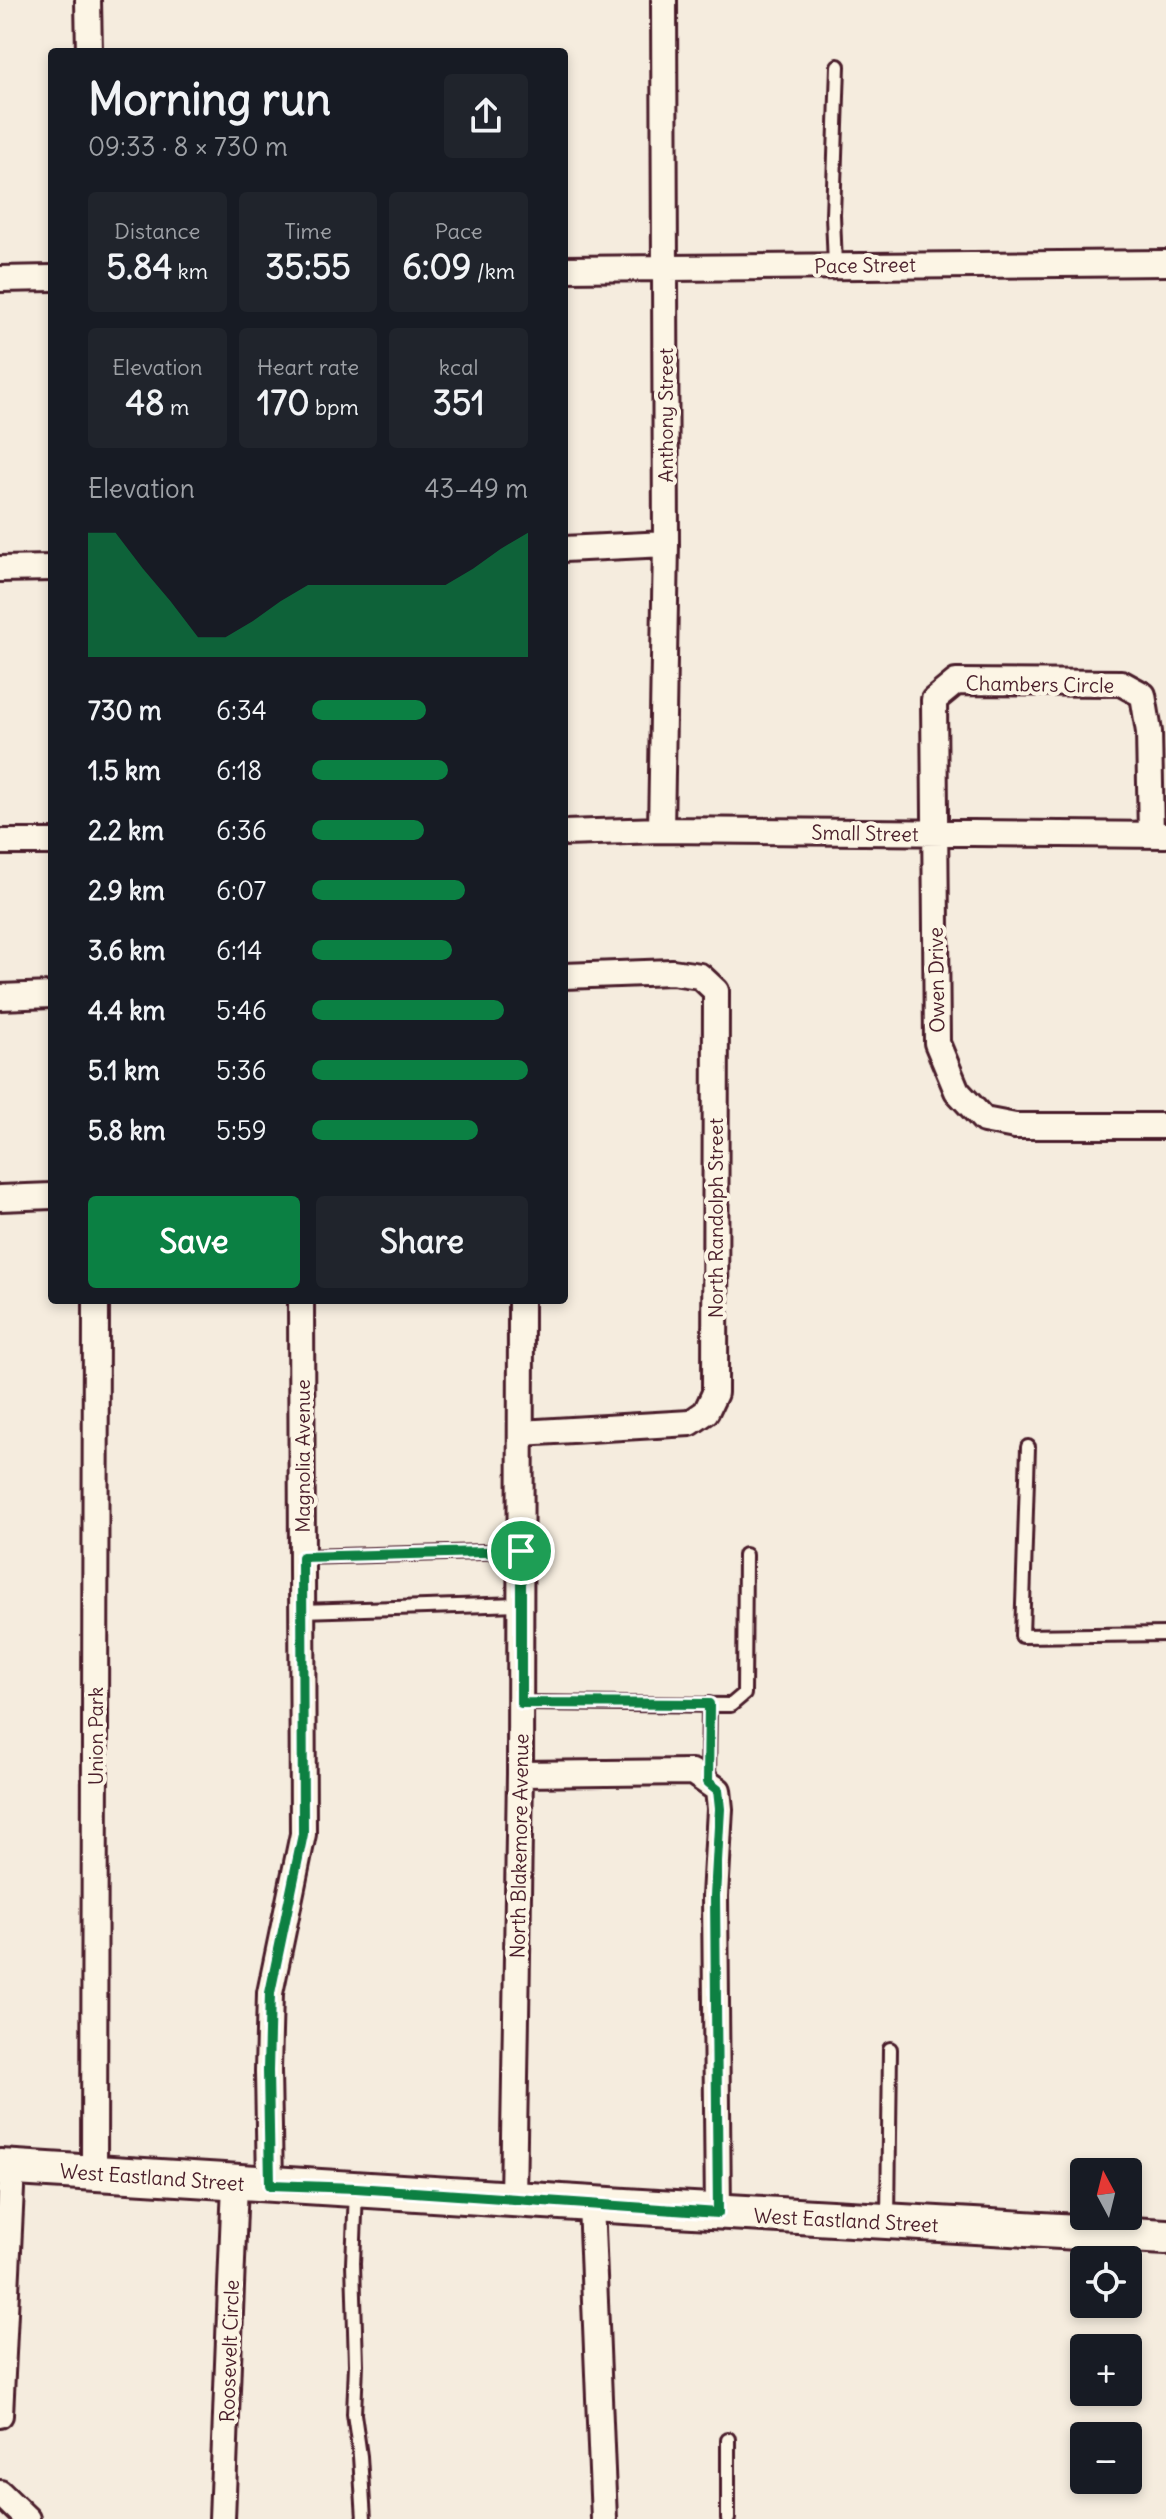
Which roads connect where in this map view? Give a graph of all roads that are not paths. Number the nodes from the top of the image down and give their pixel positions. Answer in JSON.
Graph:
{"nodes":[{"id":1,"x":88,"y":0,"type":"edge"},
{"id":2,"x":664,"y":0,"type":"edge"},
{"id":3,"x":89,"y":48,"type":"edge"},
{"id":4,"x":838,"y":66,"type":"dead end"},
{"id":5,"x":1166,"y":263,"type":"edge"},
{"id":6,"x":835,"y":266,"type":"junction"},
{"id":7,"x":665,"y":267,"type":"junction"},
{"id":8,"x":568,"y":269,"type":"edge"},
{"id":9,"x":48,"y":278,"type":"edge"},
{"id":10,"x":0,"y":279,"type":"edge"},
{"id":11,"x":666,"y":544,"type":"junction"},
{"id":12,"x":568,"y":549,"type":"edge"},
{"id":13,"x":48,"y":568,"type":"edge"},
{"id":14,"x":0,"y":569,"type":"edge"},
{"id":15,"x":661,"y":830,"type":"junction"},
{"id":16,"x":568,"y":833,"type":"edge"},
{"id":17,"x":933,"y":834,"type":"junction"},
{"id":18,"x":1159,"y":835,"type":"edge"},
{"id":19,"x":0,"y":842,"type":"edge"},
{"id":20,"x":48,"y":842,"type":"edge"},
{"id":21,"x":568,"y":976,"type":"edge"},
{"id":22,"x":48,"y":995,"type":"edge"},
{"id":23,"x":0,"y":997,"type":"edge"},
{"id":24,"x":1166,"y":1126,"type":"edge"},
{"id":25,"x":48,"y":1196,"type":"edge"},
{"id":26,"x":0,"y":1198,"type":"edge"},
{"id":27,"x":96,"y":1304,"type":"edge"},
{"id":28,"x":301,"y":1304,"type":"edge"},
{"id":29,"x":521,"y":1304,"type":"edge"},
{"id":30,"x":521,"y":1433,"type":"junction"},
{"id":31,"x":1028,"y":1447,"type":"dead end"},
{"id":32,"x":521,"y":1551,"type":"junction"},
{"id":33,"x":745,"y":1555,"type":"dead end"},
{"id":34,"x":302,"y":1557,"type":"junction"},
{"id":35,"x":521,"y":1604,"type":"junction"},
{"id":36,"x":302,"y":1611,"type":"junction"},
{"id":37,"x":1166,"y":1634,"type":"edge"},
{"id":38,"x":521,"y":1703,"type":"junction"},
{"id":39,"x":709,"y":1704,"type":"junction"},
{"id":40,"x":520,"y":1774,"type":"junction"},
{"id":41,"x":708,"y":1782,"type":"junction"},
{"id":42,"x":890,"y":2049,"type":"dead end"},
{"id":43,"x":6,"y":2168,"type":"edge"},
{"id":44,"x":94,"y":2171,"type":"junction"},
{"id":45,"x":235,"y":2183,"type":"junction"},
{"id":46,"x":270,"y":2185,"type":"junction"},
{"id":47,"x":356,"y":2188,"type":"junction"},
{"id":48,"x":513,"y":2199,"type":"junction"},
{"id":49,"x":591,"y":2204,"type":"junction"},
{"id":50,"x":718,"y":2213,"type":"junction"},
{"id":51,"x":888,"y":2222,"type":"junction"},
{"id":52,"x":1166,"y":2237,"type":"edge"},
{"id":53,"x":0,"y":2415,"type":"edge"},
{"id":54,"x":728,"y":2439,"type":"dead end"},
{"id":55,"x":0,"y":2493,"type":"edge"},
{"id":56,"x":27,"y":2519,"type":"edge"},
{"id":57,"x":222,"y":2519,"type":"edge"},
{"id":58,"x":364,"y":2519,"type":"edge"},
{"id":59,"x":604,"y":2519,"type":"edge"},
{"id":60,"x":728,"y":2519,"type":"edge"}],
"edges":[{"from":1,"to":3,"type":"street"},
{"from":2,"to":7,"type":"street","name":"Anthony Street"},
{"from":4,"to":6,"type":"lane"},
{"from":5,"to":6,"type":"street","name":"Pace Street"},
{"from":6,"to":7,"type":"street","name":"Pace Street"},
{"from":7,"to":8,"type":"street","name":"Pace Street"},
{"from":7,"to":11,"type":"street","name":"Anthony Street"},
{"from":9,"to":10,"type":"street"},
{"from":11,"to":12,"type":"street"},
{"from":11,"to":15,"type":"street","name":"Anthony Street"},
{"from":13,"to":14,"type":"street"},
{"from":15,"to":16,"type":"street","name":"Small Street"},
{"from":15,"to":17,"type":"street","name":"Small Street"},
{"from":17,"to":18,"type":"street","name":"Small Street"},
{"from":17,"to":18,"type":"street","name":"Chambers Circle"},
{"from":17,"to":24,"type":"street","name":"Owen Drive"},
{"from":19,"to":20,"type":"street"},
{"from":21,"to":30,"type":"street","name":"North Randolph Street"},
{"from":22,"to":23,"type":"street"},
{"from":25,"to":26,"type":"street"},
{"from":27,"to":44,"type":"street","name":"Union Park"},
{"from":28,"to":34,"type":"street","name":"Magnolia Avenue"},
{"from":29,"to":30,"type":"street","name":"North Blakemore Avenue"},
{"from":30,"to":32,"type":"street","name":"North Blakemore Avenue"},
{"from":31,"to":37,"type":"lane"},
{"from":32,"to":34,"type":"lane"},
{"from":32,"to":35,"type":"street","name":"North Blakemore Avenue"},
{"from":33,"to":39,"type":"lane"},
{"from":34,"to":36,"type":"street","name":"Magnolia Avenue"},
{"from":35,"to":36,"type":"lane"},
{"from":35,"to":38,"type":"street","name":"North Blakemore Avenue"},
{"from":36,"to":46,"type":"street","name":"Magnolia Avenue"},
{"from":38,"to":39,"type":"lane"},
{"from":38,"to":40,"type":"street","name":"North Blakemore Avenue"},
{"from":39,"to":41,"type":"lane"},
{"from":40,"to":41,"type":"street"},
{"from":40,"to":48,"type":"street","name":"North Blakemore Avenue"},
{"from":41,"to":50,"type":"street"},
{"from":42,"to":51,"type":"lane"},
{"from":43,"to":44,"type":"street","name":"West Eastland Street"},
{"from":43,"to":53,"type":"street"},
{"from":44,"to":45,"type":"street","name":"West Eastland Street"},
{"from":45,"to":46,"type":"street","name":"West Eastland Street"},
{"from":45,"to":57,"type":"street","name":"Roosevelt Circle"},
{"from":46,"to":47,"type":"street","name":"West Eastland Street"},
{"from":47,"to":48,"type":"street","name":"West Eastland Street"},
{"from":47,"to":58,"type":"lane"},
{"from":48,"to":49,"type":"street","name":"West Eastland Street"},
{"from":49,"to":50,"type":"street","name":"West Eastland Street"},
{"from":49,"to":59,"type":"street"},
{"from":50,"to":51,"type":"street","name":"West Eastland Street"},
{"from":51,"to":52,"type":"street","name":"West Eastland Street"},
{"from":54,"to":60,"type":"lane"},
{"from":55,"to":56,"type":"street"}]}
